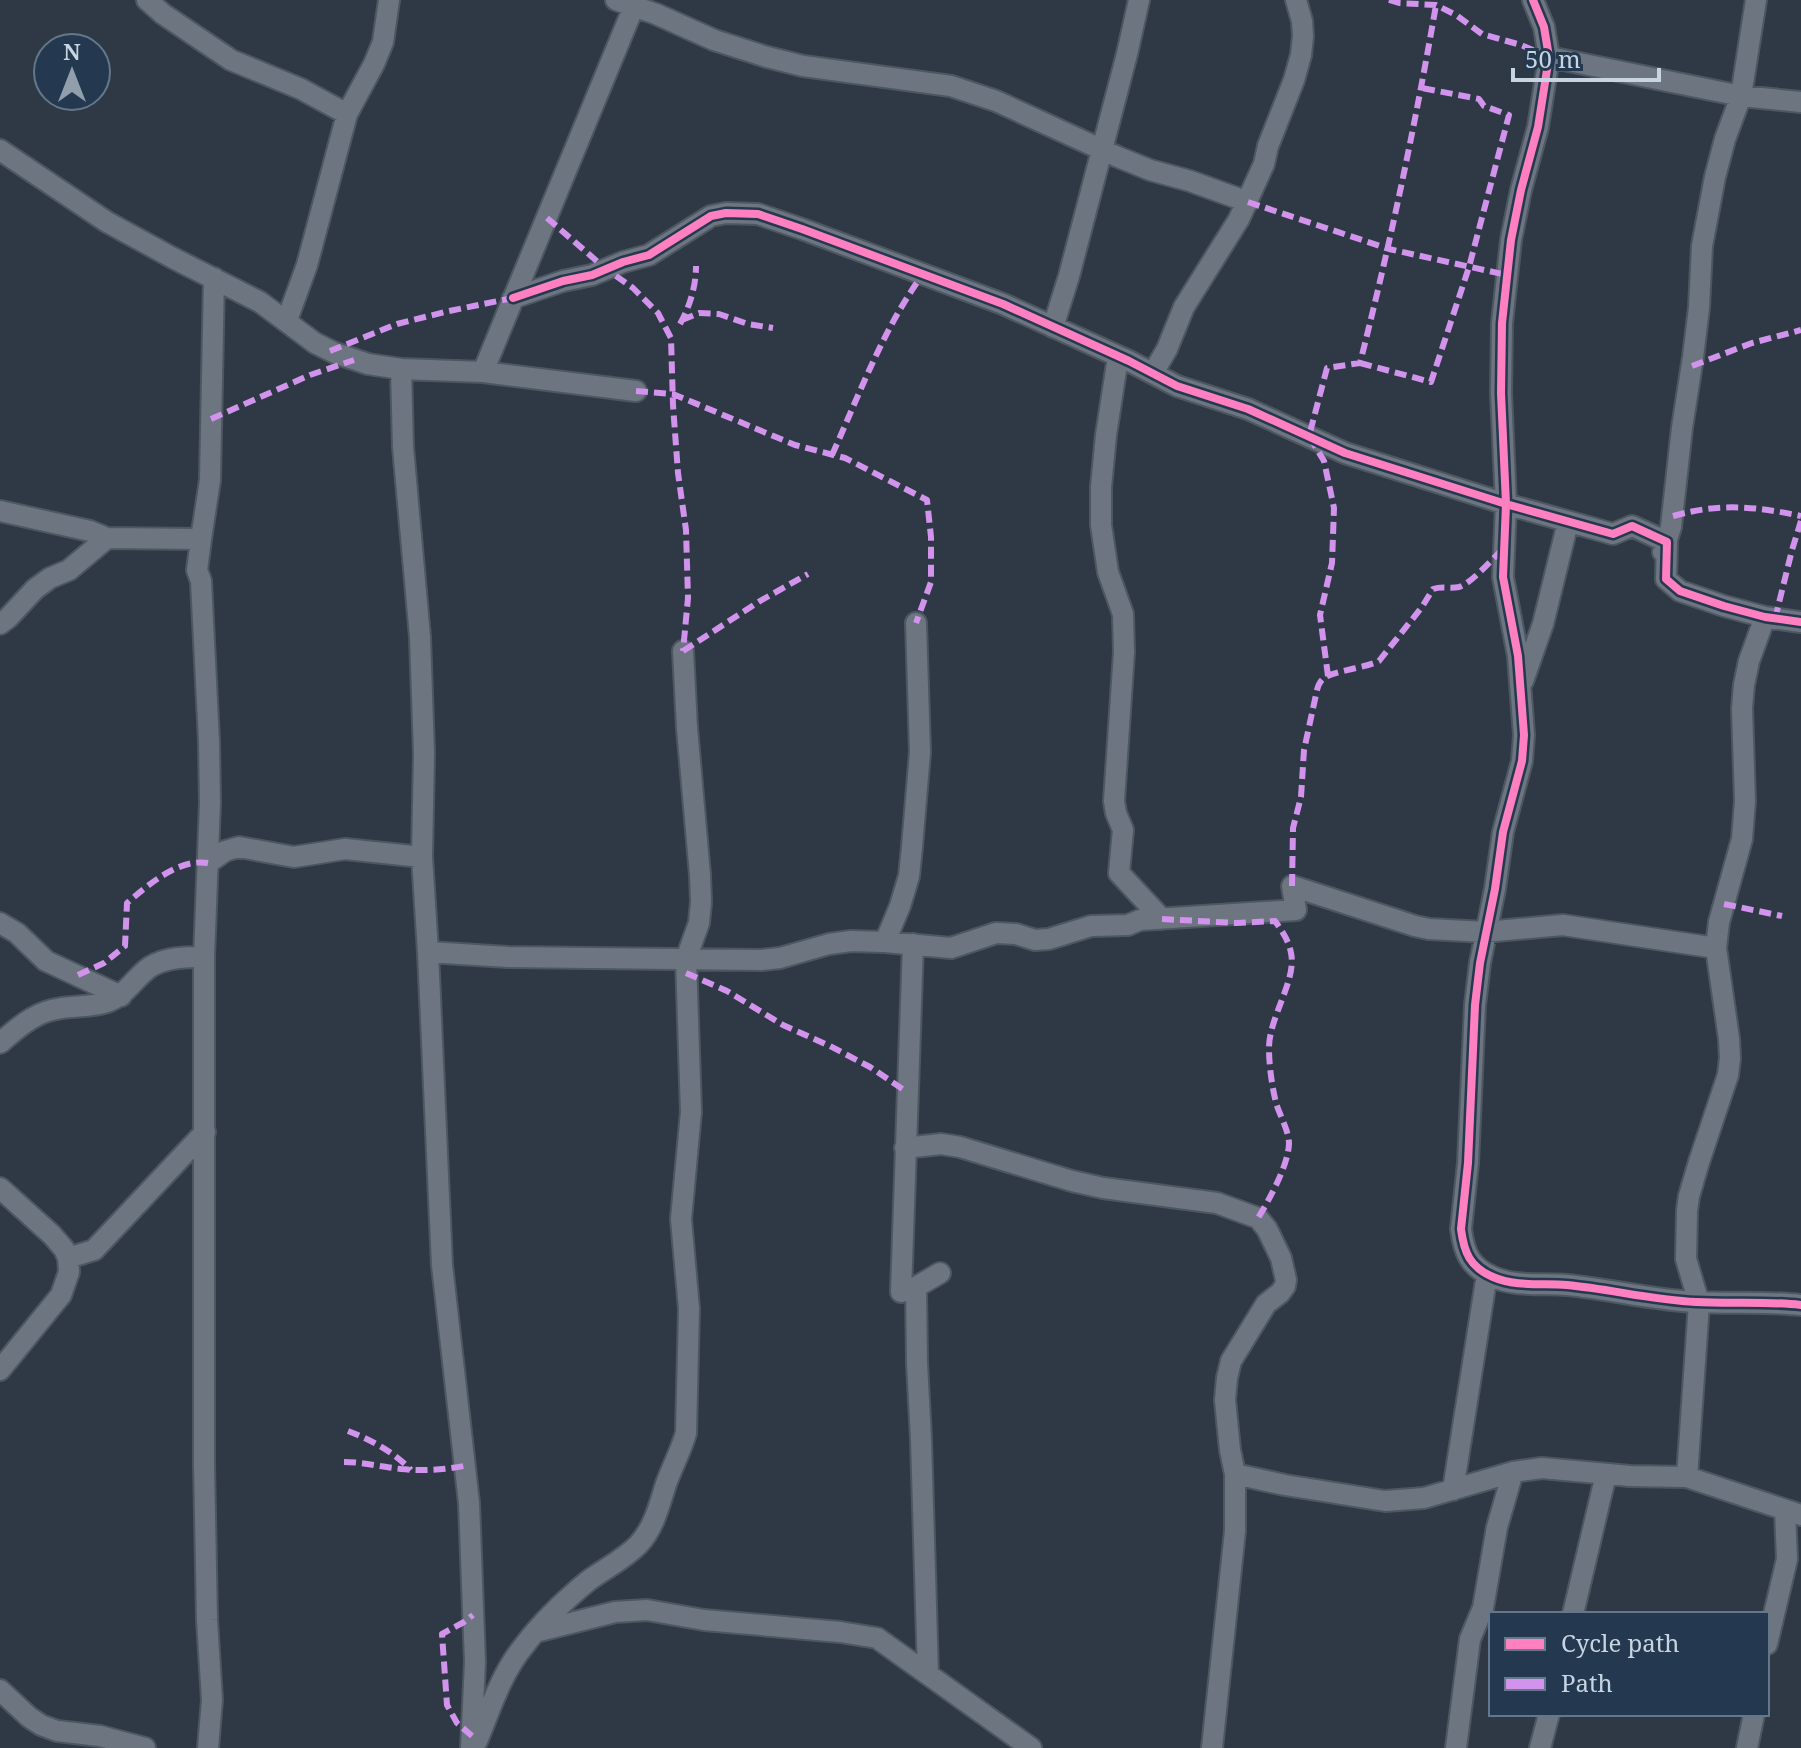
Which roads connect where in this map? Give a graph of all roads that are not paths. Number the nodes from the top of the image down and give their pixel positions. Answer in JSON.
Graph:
{"nodes":[{"id":1,"x":147,"y":0,"type":"edge"},
{"id":2,"x":389,"y":0,"type":"edge"},
{"id":3,"x":1139,"y":0,"type":"edge"},
{"id":4,"x":1296,"y":0,"type":"edge"},
{"id":5,"x":1533,"y":0,"type":"edge"},
{"id":6,"x":1756,"y":0,"type":"edge"},
{"id":7,"x":625,"y":3,"type":"edge"},
{"id":8,"x":660,"y":7,"type":"edge"},
{"id":9,"x":1549,"y":57,"type":"junction"},
{"id":10,"x":1741,"y":96,"type":"junction"},
{"id":11,"x":1801,"y":102,"type":"edge"},
{"id":12,"x":347,"y":114,"type":"junction"},
{"id":13,"x":0,"y":150,"type":"edge"},
{"id":14,"x":1101,"y":150,"type":"junction"},
{"id":15,"x":1248,"y":202,"type":"junction"},
{"id":16,"x":214,"y":278,"type":"junction"},
{"id":17,"x":513,"y":298,"type":"junction"},
{"id":18,"x":287,"y":320,"type":"junction"},
{"id":19,"x":1053,"y":327,"type":"junction"},
{"id":20,"x":1118,"y":357,"type":"junction"},
{"id":21,"x":401,"y":369,"type":"junction"},
{"id":22,"x":483,"y":372,"type":"junction"},
{"id":23,"x":1153,"y":373,"type":"junction"},
{"id":24,"x":636,"y":391,"type":"dead end"},
{"id":25,"x":1506,"y":504,"type":"junction"},
{"id":26,"x":0,"y":511,"type":"edge"},
{"id":27,"x":1568,"y":522,"type":"junction"},
{"id":28,"x":107,"y":538,"type":"junction"},
{"id":29,"x":201,"y":539,"type":"junction"},
{"id":30,"x":1667,"y":542,"type":"junction"},
{"id":31,"x":1765,"y":617,"type":"junction"},
{"id":32,"x":1801,"y":622,"type":"edge"},
{"id":33,"x":916,"y":623,"type":"dead end"},
{"id":34,"x":0,"y":624,"type":"edge"},
{"id":35,"x":683,"y":651,"type":"dead end"},
{"id":36,"x":1521,"y":689,"type":"junction"},
{"id":37,"x":422,"y":857,"type":"junction"},
{"id":38,"x":208,"y":863,"type":"junction"},
{"id":39,"x":1162,"y":919,"type":"junction"},
{"id":40,"x":0,"y":923,"type":"edge"},
{"id":41,"x":1485,"y":932,"type":"junction"},
{"id":42,"x":885,"y":942,"type":"junction"},
{"id":43,"x":913,"y":944,"type":"junction"},
{"id":44,"x":1716,"y":948,"type":"junction"},
{"id":45,"x":428,"y":952,"type":"junction"},
{"id":46,"x":204,"y":957,"type":"junction"},
{"id":47,"x":686,"y":959,"type":"junction"},
{"id":48,"x":121,"y":996,"type":"junction"},
{"id":49,"x":0,"y":1043,"type":"edge"},
{"id":50,"x":205,"y":1132,"type":"junction"},
{"id":51,"x":905,"y":1148,"type":"junction"},
{"id":52,"x":0,"y":1188,"type":"edge"},
{"id":53,"x":68,"y":1258,"type":"junction"},
{"id":54,"x":940,"y":1273,"type":"dead end"},
{"id":55,"x":1487,"y":1274,"type":"junction"},
{"id":56,"x":916,"y":1287,"type":"junction"},
{"id":57,"x":1699,"y":1303,"type":"junction"},
{"id":58,"x":1801,"y":1305,"type":"edge"},
{"id":59,"x":0,"y":1370,"type":"edge"},
{"id":60,"x":1513,"y":1472,"type":"junction"},
{"id":61,"x":1235,"y":1474,"type":"junction"},
{"id":62,"x":1606,"y":1474,"type":"junction"},
{"id":63,"x":1687,"y":1477,"type":"junction"},
{"id":64,"x":1453,"y":1490,"type":"junction"},
{"id":65,"x":1793,"y":1512,"type":"edge"},
{"id":66,"x":1573,"y":1612,"type":"edge"},
{"id":67,"x":536,"y":1632,"type":"junction"},
{"id":68,"x":1769,"y":1636,"type":"edge"},
{"id":69,"x":928,"y":1674,"type":"junction"},
{"id":70,"x":0,"y":1690,"type":"edge"},
{"id":71,"x":1548,"y":1716,"type":"edge"},
{"id":72,"x":1754,"y":1716,"type":"edge"},
{"id":73,"x":145,"y":1748,"type":"edge"},
{"id":74,"x":208,"y":1748,"type":"edge"},
{"id":75,"x":472,"y":1748,"type":"edge"},
{"id":76,"x":1031,"y":1748,"type":"edge"},
{"id":77,"x":1212,"y":1748,"type":"edge"},
{"id":78,"x":1456,"y":1748,"type":"edge"},
{"id":79,"x":1540,"y":1748,"type":"edge"},
{"id":80,"x":1747,"y":1748,"type":"edge"}],
"edges":[{"from":1,"to":12,"type":"street"},
{"from":2,"to":12,"type":"street"},
{"from":3,"to":14,"type":"street"},
{"from":4,"to":15,"type":"street"},
{"from":5,"to":9,"type":"street"},
{"from":6,"to":10,"type":"street"},
{"from":7,"to":8,"type":"street"},
{"from":7,"to":17,"type":"street"},
{"from":8,"to":14,"type":"street"},
{"from":9,"to":10,"type":"street"},
{"from":9,"to":25,"type":"street"},
{"from":10,"to":11,"type":"street"},
{"from":10,"to":30,"type":"street"},
{"from":12,"to":18,"type":"street"},
{"from":13,"to":16,"type":"street"},
{"from":14,"to":15,"type":"street"},
{"from":14,"to":19,"type":"street"},
{"from":15,"to":23,"type":"street"},
{"from":16,"to":18,"type":"street"},
{"from":16,"to":29,"type":"street"},
{"from":17,"to":19,"type":"street"},
{"from":17,"to":22,"type":"street"},
{"from":18,"to":21,"type":"street"},
{"from":19,"to":20,"type":"street"},
{"from":20,"to":23,"type":"street"},
{"from":20,"to":39,"type":"street"},
{"from":21,"to":22,"type":"street"},
{"from":21,"to":37,"type":"street"},
{"from":22,"to":24,"type":"street"},
{"from":23,"to":25,"type":"street"},
{"from":25,"to":27,"type":"street"},
{"from":25,"to":36,"type":"street"},
{"from":26,"to":28,"type":"street"},
{"from":27,"to":30,"type":"street"},
{"from":27,"to":36,"type":"street"},
{"from":28,"to":29,"type":"street"},
{"from":28,"to":34,"type":"street"},
{"from":29,"to":38,"type":"street"},
{"from":30,"to":31,"type":"street"},
{"from":31,"to":32,"type":"street"},
{"from":31,"to":44,"type":"street"},
{"from":33,"to":42,"type":"street"},
{"from":35,"to":47,"type":"street"},
{"from":36,"to":41,"type":"street"},
{"from":37,"to":38,"type":"street"},
{"from":37,"to":45,"type":"street"},
{"from":38,"to":46,"type":"street"},
{"from":39,"to":41,"type":"street"},
{"from":39,"to":43,"type":"street"},
{"from":40,"to":48,"type":"street"},
{"from":41,"to":44,"type":"street"},
{"from":41,"to":55,"type":"street"},
{"from":42,"to":43,"type":"street"},
{"from":42,"to":47,"type":"street"},
{"from":43,"to":51,"type":"street"},
{"from":44,"to":57,"type":"street"},
{"from":45,"to":47,"type":"street"},
{"from":45,"to":75,"type":"street"},
{"from":46,"to":48,"type":"street"},
{"from":46,"to":50,"type":"street"},
{"from":47,"to":67,"type":"street"},
{"from":48,"to":49,"type":"street"},
{"from":50,"to":53,"type":"street"},
{"from":50,"to":74,"type":"street"},
{"from":51,"to":56,"type":"street"},
{"from":51,"to":61,"type":"street"},
{"from":52,"to":53,"type":"street"},
{"from":53,"to":59,"type":"street"},
{"from":54,"to":56,"type":"street"},
{"from":55,"to":57,"type":"street"},
{"from":55,"to":64,"type":"street"},
{"from":56,"to":69,"type":"street"},
{"from":57,"to":58,"type":"street"},
{"from":57,"to":63,"type":"street"},
{"from":60,"to":62,"type":"street"},
{"from":60,"to":64,"type":"street"},
{"from":60,"to":78,"type":"street"},
{"from":61,"to":64,"type":"street"},
{"from":61,"to":77,"type":"street"},
{"from":62,"to":63,"type":"street"},
{"from":62,"to":66,"type":"street"},
{"from":63,"to":65,"type":"street"},
{"from":65,"to":68,"type":"street"},
{"from":67,"to":69,"type":"street"},
{"from":67,"to":75,"type":"street"},
{"from":69,"to":76,"type":"street"},
{"from":70,"to":73,"type":"street"},
{"from":71,"to":79,"type":"street"},
{"from":72,"to":80,"type":"street"}]}
